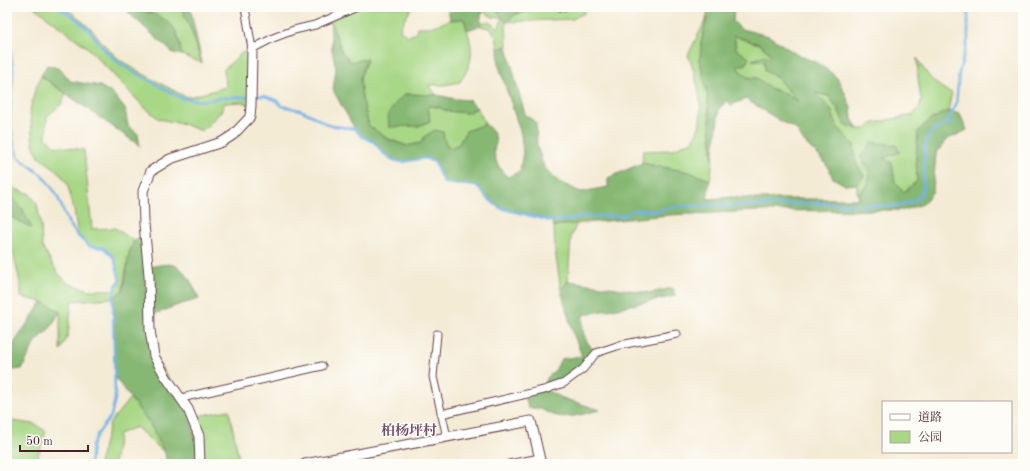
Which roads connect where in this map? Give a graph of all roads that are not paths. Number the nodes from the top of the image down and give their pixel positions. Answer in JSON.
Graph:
{"nodes":[{"id":1,"x":245,"y":7,"type":"edge"},
{"id":2,"x":357,"y":7,"type":"edge"},
{"id":3,"x":252,"y":49,"type":"junction"},
{"id":4,"x":437,"y":334,"type":"dead end"},
{"id":5,"x":676,"y":334,"type":"dead end"},
{"id":6,"x":322,"y":366,"type":"dead end"},
{"id":7,"x":181,"y":398,"type":"junction"},
{"id":8,"x":441,"y":414,"type":"junction"},
{"id":9,"x":447,"y":437,"type":"junction"},
{"id":10,"x":540,"y":461,"type":"edge"},
{"id":11,"x":200,"y":464,"type":"edge"},
{"id":12,"x":305,"y":464,"type":"edge"},
{"id":13,"x":509,"y":464,"type":"edge"}],
"edges":[{"from":1,"to":3,"type":"street"},
{"from":2,"to":3,"type":"street"},
{"from":3,"to":7,"type":"street"},
{"from":4,"to":8,"type":"street"},
{"from":5,"to":8,"type":"street"},
{"from":6,"to":7,"type":"street"},
{"from":7,"to":11,"type":"street"},
{"from":8,"to":9,"type":"street"},
{"from":9,"to":10,"type":"street"},
{"from":9,"to":12,"type":"street"},
{"from":10,"to":13,"type":"street"}]}
